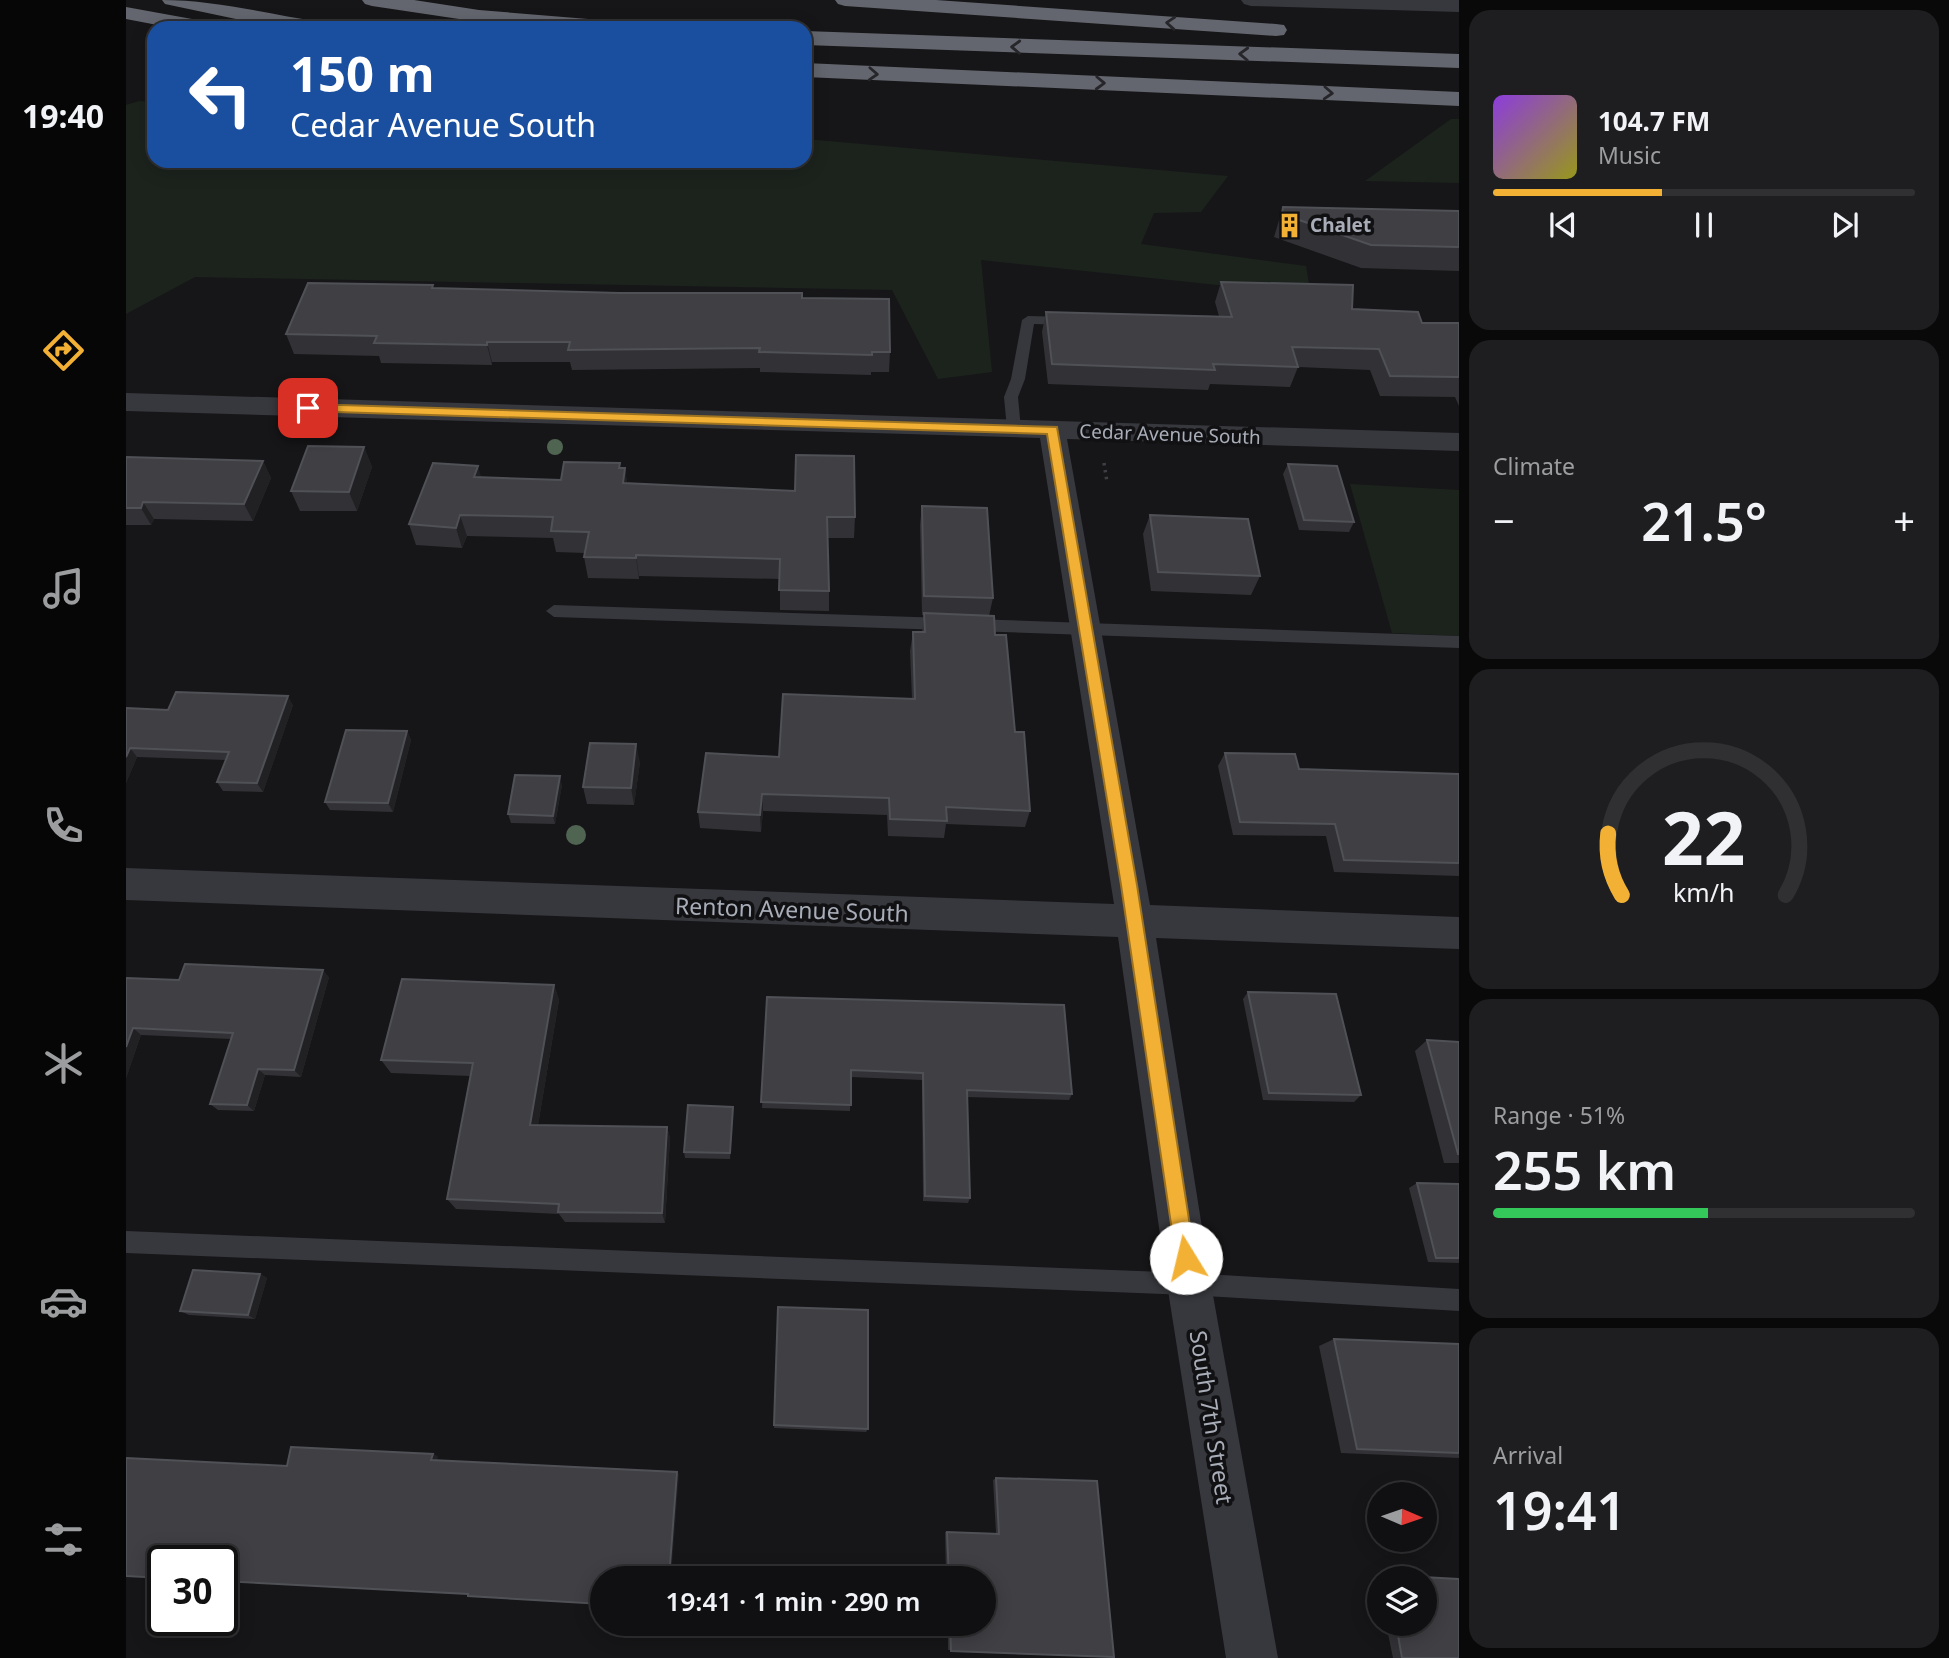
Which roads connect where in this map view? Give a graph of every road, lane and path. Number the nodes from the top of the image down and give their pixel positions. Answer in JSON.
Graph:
{"nodes":[{"id":1,"x":172,"y":0,"type":"edge"},
{"id":2,"x":372,"y":0,"type":"edge"},
{"id":3,"x":845,"y":0,"type":"edge"},
{"id":4,"x":1251,"y":0,"type":"edge"},
{"id":5,"x":1459,"y":6,"type":"edge"},
{"id":6,"x":126,"y":13,"type":"edge"},
{"id":7,"x":169,"y":21,"type":"edge"},
{"id":8,"x":274,"y":21,"type":"edge"},
{"id":9,"x":540,"y":21,"type":"edge"},
{"id":10,"x":1294,"y":31,"type":"dead end"},
{"id":11,"x":812,"y":38,"type":"edge"},
{"id":12,"x":1389,"y":38,"type":"dead end"},
{"id":13,"x":1459,"y":43,"type":"edge"},
{"id":14,"x":1459,"y":61,"type":"edge"},
{"id":15,"x":812,"y":70,"type":"edge"},
{"id":16,"x":1459,"y":99,"type":"edge"},
{"id":17,"x":1084,"y":322,"type":"edge"},
{"id":18,"x":126,"y":402,"type":"edge"},
{"id":19,"x":1013,"y":429,"type":"junction"},
{"id":20,"x":1052,"y":430,"type":"junction"},
{"id":21,"x":1459,"y":442,"type":"edge"},
{"id":22,"x":554,"y":611,"type":"dead end"},
{"id":23,"x":1085,"y":628,"type":"junction"},
{"id":24,"x":1459,"y":642,"type":"edge"},
{"id":25,"x":126,"y":884,"type":"edge"},
{"id":26,"x":1134,"y":922,"type":"junction"},
{"id":27,"x":1459,"y":933,"type":"edge"},
{"id":28,"x":126,"y":1242,"type":"edge"},
{"id":29,"x":1189,"y":1284,"type":"junction"},
{"id":30,"x":1459,"y":1300,"type":"edge"},
{"id":31,"x":1252,"y":1658,"type":"edge"}],
"edges":[{"from":1,"to":8,"type":"highway"},
{"from":2,"to":9,"type":"highway"},
{"from":10,"to":3,"type":"highway","one_way":true},
{"from":4,"to":5,"type":"street"},
{"from":6,"to":7,"type":"highway"},
{"from":14,"to":11,"type":"highway","one_way":true},
{"from":12,"to":13,"type":"highway"},
{"from":15,"to":16,"type":"highway","one_way":true},
{"from":17,"to":19,"type":"lane"},
{"from":18,"to":19,"type":"street","name":"Cedar Avenue South"},
{"from":19,"to":20,"type":"street","name":"Cedar Avenue South"},
{"from":20,"to":21,"type":"street","name":"Cedar Avenue South"},
{"from":20,"to":23,"type":"street","name":"South 7th Street"},
{"from":22,"to":23,"type":"lane"},
{"from":23,"to":24,"type":"lane"},
{"from":23,"to":26,"type":"street","name":"South 7th Street"},
{"from":25,"to":26,"type":"street","name":"Renton Avenue South"},
{"from":26,"to":27,"type":"street","name":"Renton Avenue South"},
{"from":26,"to":29,"type":"street","name":"South 7th Street"},
{"from":28,"to":29,"type":"lane"},
{"from":29,"to":30,"type":"lane"},
{"from":29,"to":31,"type":"street","name":"South 7th Street"}]}
